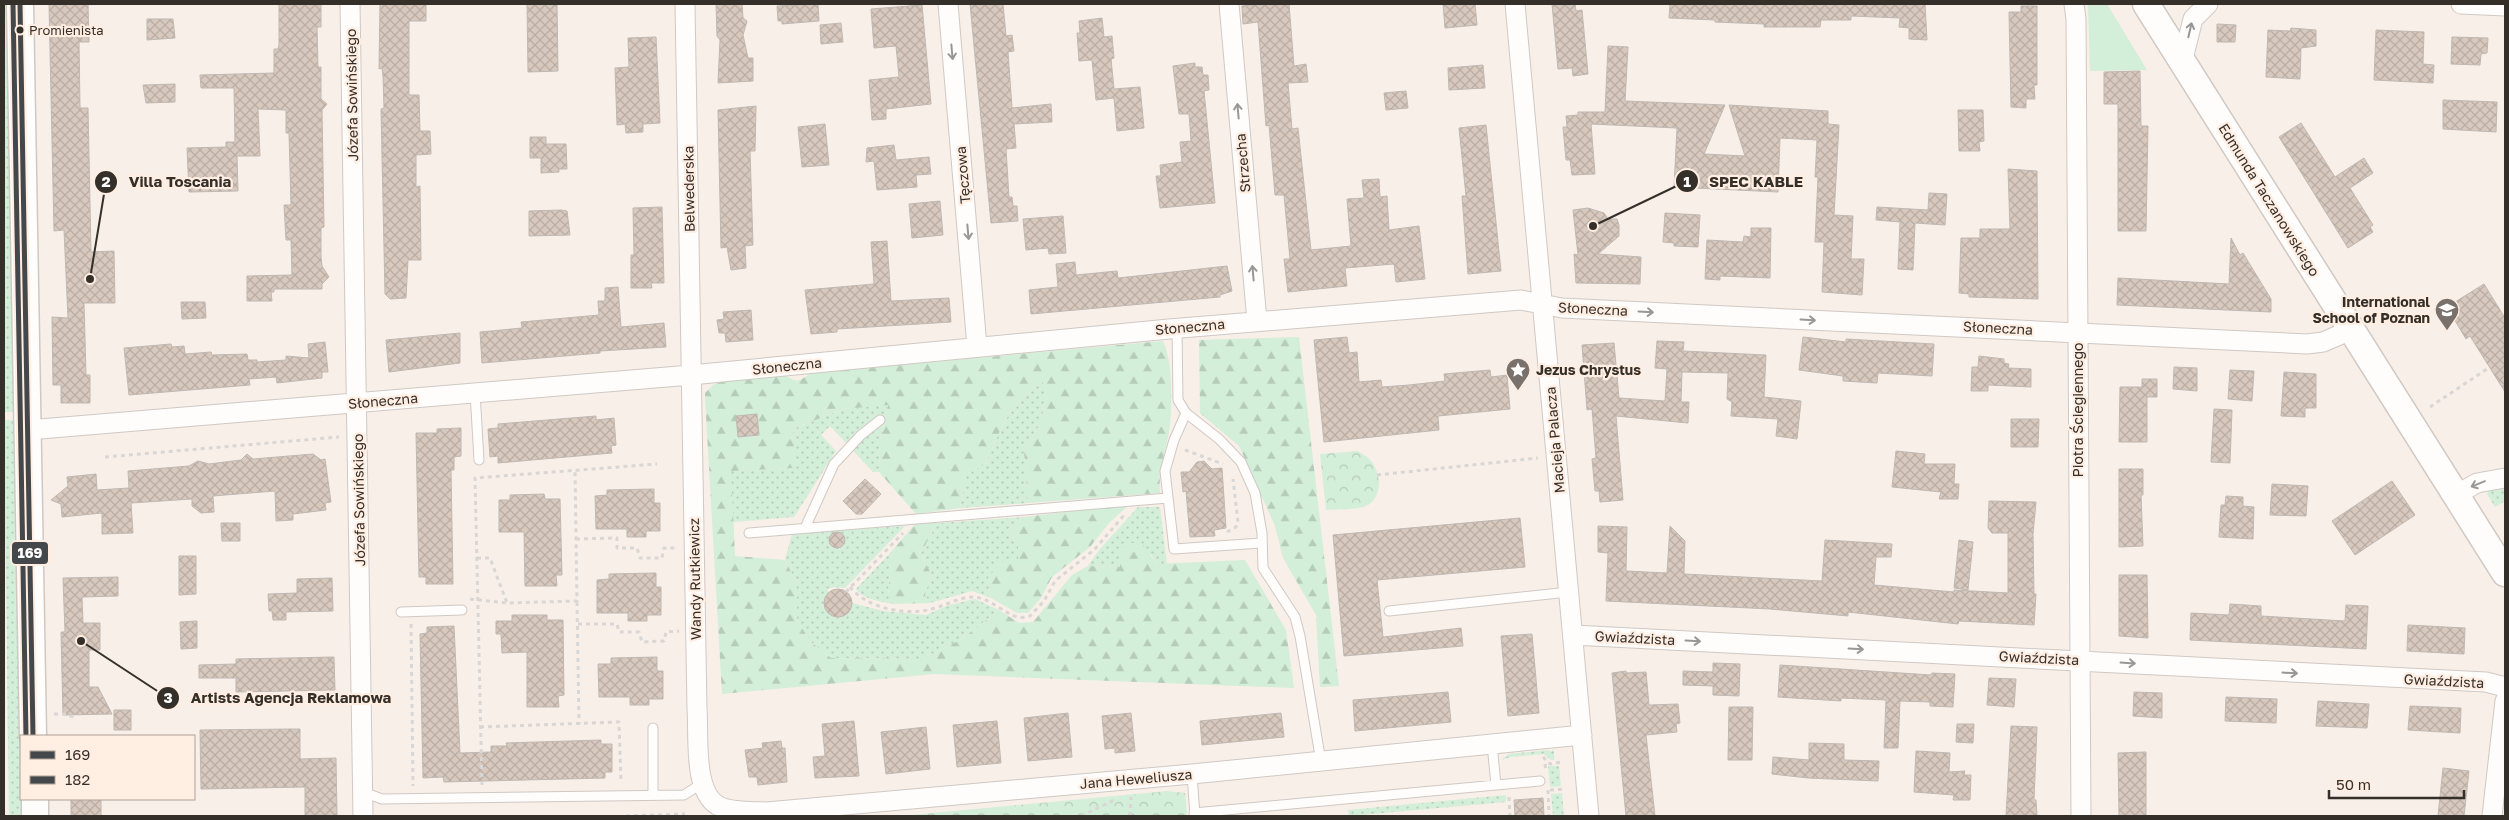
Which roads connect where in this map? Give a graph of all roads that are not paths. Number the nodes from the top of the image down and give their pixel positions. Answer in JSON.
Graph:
{"nodes":[{"id":1,"x":20,"y":4,"type":"edge"},
{"id":2,"x":350,"y":4,"type":"edge"},
{"id":3,"x":685,"y":4,"type":"edge"},
{"id":4,"x":948,"y":4,"type":"edge"},
{"id":5,"x":1229,"y":4,"type":"edge"},
{"id":6,"x":1515,"y":4,"type":"edge"},
{"id":7,"x":2074,"y":4,"type":"edge"},
{"id":8,"x":2146,"y":4,"type":"edge"},
{"id":9,"x":2208,"y":4,"type":"edge"},
{"id":10,"x":2461,"y":4,"type":"edge"},
{"id":11,"x":2505,"y":6,"type":"edge"},
{"id":12,"x":2182,"y":63,"type":"junction"},
{"id":13,"x":1542,"y":305,"type":"junction"},
{"id":14,"x":1257,"y":321,"type":"junction"},
{"id":15,"x":1177,"y":329,"type":"junction"},
{"id":16,"x":2351,"y":330,"type":"junction"},
{"id":17,"x":2078,"y":331,"type":"junction"},
{"id":18,"x":977,"y":347,"type":"junction"},
{"id":19,"x":690,"y":375,"type":"junction"},
{"id":20,"x":475,"y":392,"type":"junction"},
{"id":21,"x":358,"y":403,"type":"junction"},
{"id":22,"x":1186,"y":412,"type":"junction"},
{"id":23,"x":880,"y":420,"type":"dead end"},
{"id":24,"x":28,"y":430,"type":"junction"},
{"id":25,"x":479,"y":460,"type":"dead end"},
{"id":26,"x":2505,"y":478,"type":"edge"},
{"id":27,"x":2456,"y":495,"type":"junction"},
{"id":28,"x":1168,"y":498,"type":"junction"},
{"id":29,"x":805,"y":528,"type":"junction"},
{"id":30,"x":749,"y":532,"type":"dead end"},
{"id":31,"x":1261,"y":543,"type":"junction"},
{"id":32,"x":2505,"y":573,"type":"edge"},
{"id":33,"x":1569,"y":592,"type":"junction"},
{"id":34,"x":462,"y":610,"type":"dead end"},
{"id":35,"x":1389,"y":611,"type":"dead end"},
{"id":36,"x":401,"y":612,"type":"dead end"},
{"id":37,"x":1573,"y":634,"type":"junction"},
{"id":38,"x":2079,"y":660,"type":"junction"},
{"id":39,"x":2505,"y":687,"type":"edge"},
{"id":40,"x":2505,"y":701,"type":"edge"},
{"id":41,"x":653,"y":728,"type":"dead end"},
{"id":42,"x":33,"y":735,"type":"edge"},
{"id":43,"x":1582,"y":735,"type":"junction"},
{"id":44,"x":1492,"y":744,"type":"junction"},
{"id":45,"x":1321,"y":762,"type":"junction"},
{"id":46,"x":1192,"y":774,"type":"junction"},
{"id":47,"x":1540,"y":781,"type":"dead end"},
{"id":48,"x":701,"y":784,"type":"junction"},
{"id":49,"x":1496,"y":785,"type":"junction"},
{"id":50,"x":363,"y":792,"type":"junction"},
{"id":51,"x":653,"y":795,"type":"junction"},
{"id":52,"x":35,"y":800,"type":"edge"},
{"id":53,"x":1194,"y":815,"type":"edge"},
{"id":54,"x":35,"y":816,"type":"edge"},
{"id":55,"x":363,"y":816,"type":"edge"},
{"id":56,"x":1589,"y":816,"type":"edge"},
{"id":57,"x":2081,"y":816,"type":"edge"},
{"id":58,"x":2492,"y":816,"type":"edge"}],
"edges":[{"from":1,"to":24,"type":"street"},
{"from":2,"to":21,"type":"street","name":"Józefa Sowińskiego"},
{"from":3,"to":19,"type":"street","name":"Belwederska"},
{"from":4,"to":18,"type":"street","name":"Tęczowa","one_way":true},
{"from":14,"to":5,"type":"street","name":"Strzecha","one_way":true},
{"from":6,"to":13,"type":"street","name":"Macieja Palacza"},
{"from":7,"to":17,"type":"street","name":"Piotra Ściegiennego"},
{"from":8,"to":12,"type":"street","name":"Edmunda Taczanowskiego"},
{"from":12,"to":9,"type":"street","one_way":true},
{"from":10,"to":11,"type":"street"},
{"from":12,"to":16,"type":"street","name":"Edmunda Taczanowskiego"},
{"from":13,"to":14,"type":"street","name":"Słoneczna"},
{"from":13,"to":17,"type":"street","name":"Słoneczna","one_way":true},
{"from":13,"to":33,"type":"street","name":"Macieja Palacza"},
{"from":14,"to":15,"type":"street","name":"Słoneczna"},
{"from":15,"to":18,"type":"street","name":"Słoneczna"},
{"from":15,"to":22,"type":"lane"},
{"from":16,"to":17,"type":"street","name":"Słoneczna"},
{"from":16,"to":27,"type":"street","name":"Edmunda Taczanowskiego"},
{"from":17,"to":38,"type":"street","name":"Piotra Ściegiennego"},
{"from":18,"to":19,"type":"street","name":"Słoneczna"},
{"from":19,"to":20,"type":"street","name":"Słoneczna"},
{"from":19,"to":48,"type":"street","name":"Wandy Rutkiewicz"},
{"from":20,"to":21,"type":"street","name":"Słoneczna"},
{"from":20,"to":25,"type":"lane"},
{"from":21,"to":24,"type":"street","name":"Słoneczna"},
{"from":21,"to":50,"type":"street","name":"Józefa Sowińskiego"},
{"from":22,"to":28,"type":"lane"},
{"from":22,"to":31,"type":"lane"},
{"from":23,"to":29,"type":"lane"},
{"from":24,"to":42,"type":"street"},
{"from":26,"to":27,"type":"street","one_way":true},
{"from":27,"to":32,"type":"street","name":"Edmunda Taczanowskiego"},
{"from":28,"to":29,"type":"lane"},
{"from":28,"to":31,"type":"lane"},
{"from":29,"to":30,"type":"lane"},
{"from":31,"to":45,"type":"lane"},
{"from":33,"to":35,"type":"lane"},
{"from":33,"to":37,"type":"street","name":"Macieja Palacza"},
{"from":34,"to":36,"type":"lane"},
{"from":37,"to":38,"type":"street","name":"Gwiaździsta","one_way":true},
{"from":37,"to":43,"type":"street","name":"Macieja Palacza"},
{"from":38,"to":39,"type":"street","name":"Gwiaździsta","one_way":true},
{"from":38,"to":57,"type":"street","name":"Piotra Ściegiennego"},
{"from":40,"to":58,"type":"street"},
{"from":41,"to":51,"type":"lane"},
{"from":43,"to":44,"type":"street","name":"Jana Heweliusza"},
{"from":43,"to":56,"type":"street","name":"Macieja Palacza"},
{"from":44,"to":45,"type":"street","name":"Jana Heweliusza"},
{"from":44,"to":49,"type":"lane"},
{"from":45,"to":46,"type":"street","name":"Jana Heweliusza"},
{"from":46,"to":48,"type":"street","name":"Jana Heweliusza"},
{"from":46,"to":53,"type":"lane"},
{"from":47,"to":49,"type":"lane"},
{"from":48,"to":51,"type":"lane"},
{"from":49,"to":53,"type":"lane"},
{"from":50,"to":51,"type":"lane"},
{"from":50,"to":55,"type":"street","name":"Józefa Sowińskiego"},
{"from":52,"to":54,"type":"street"}]}
